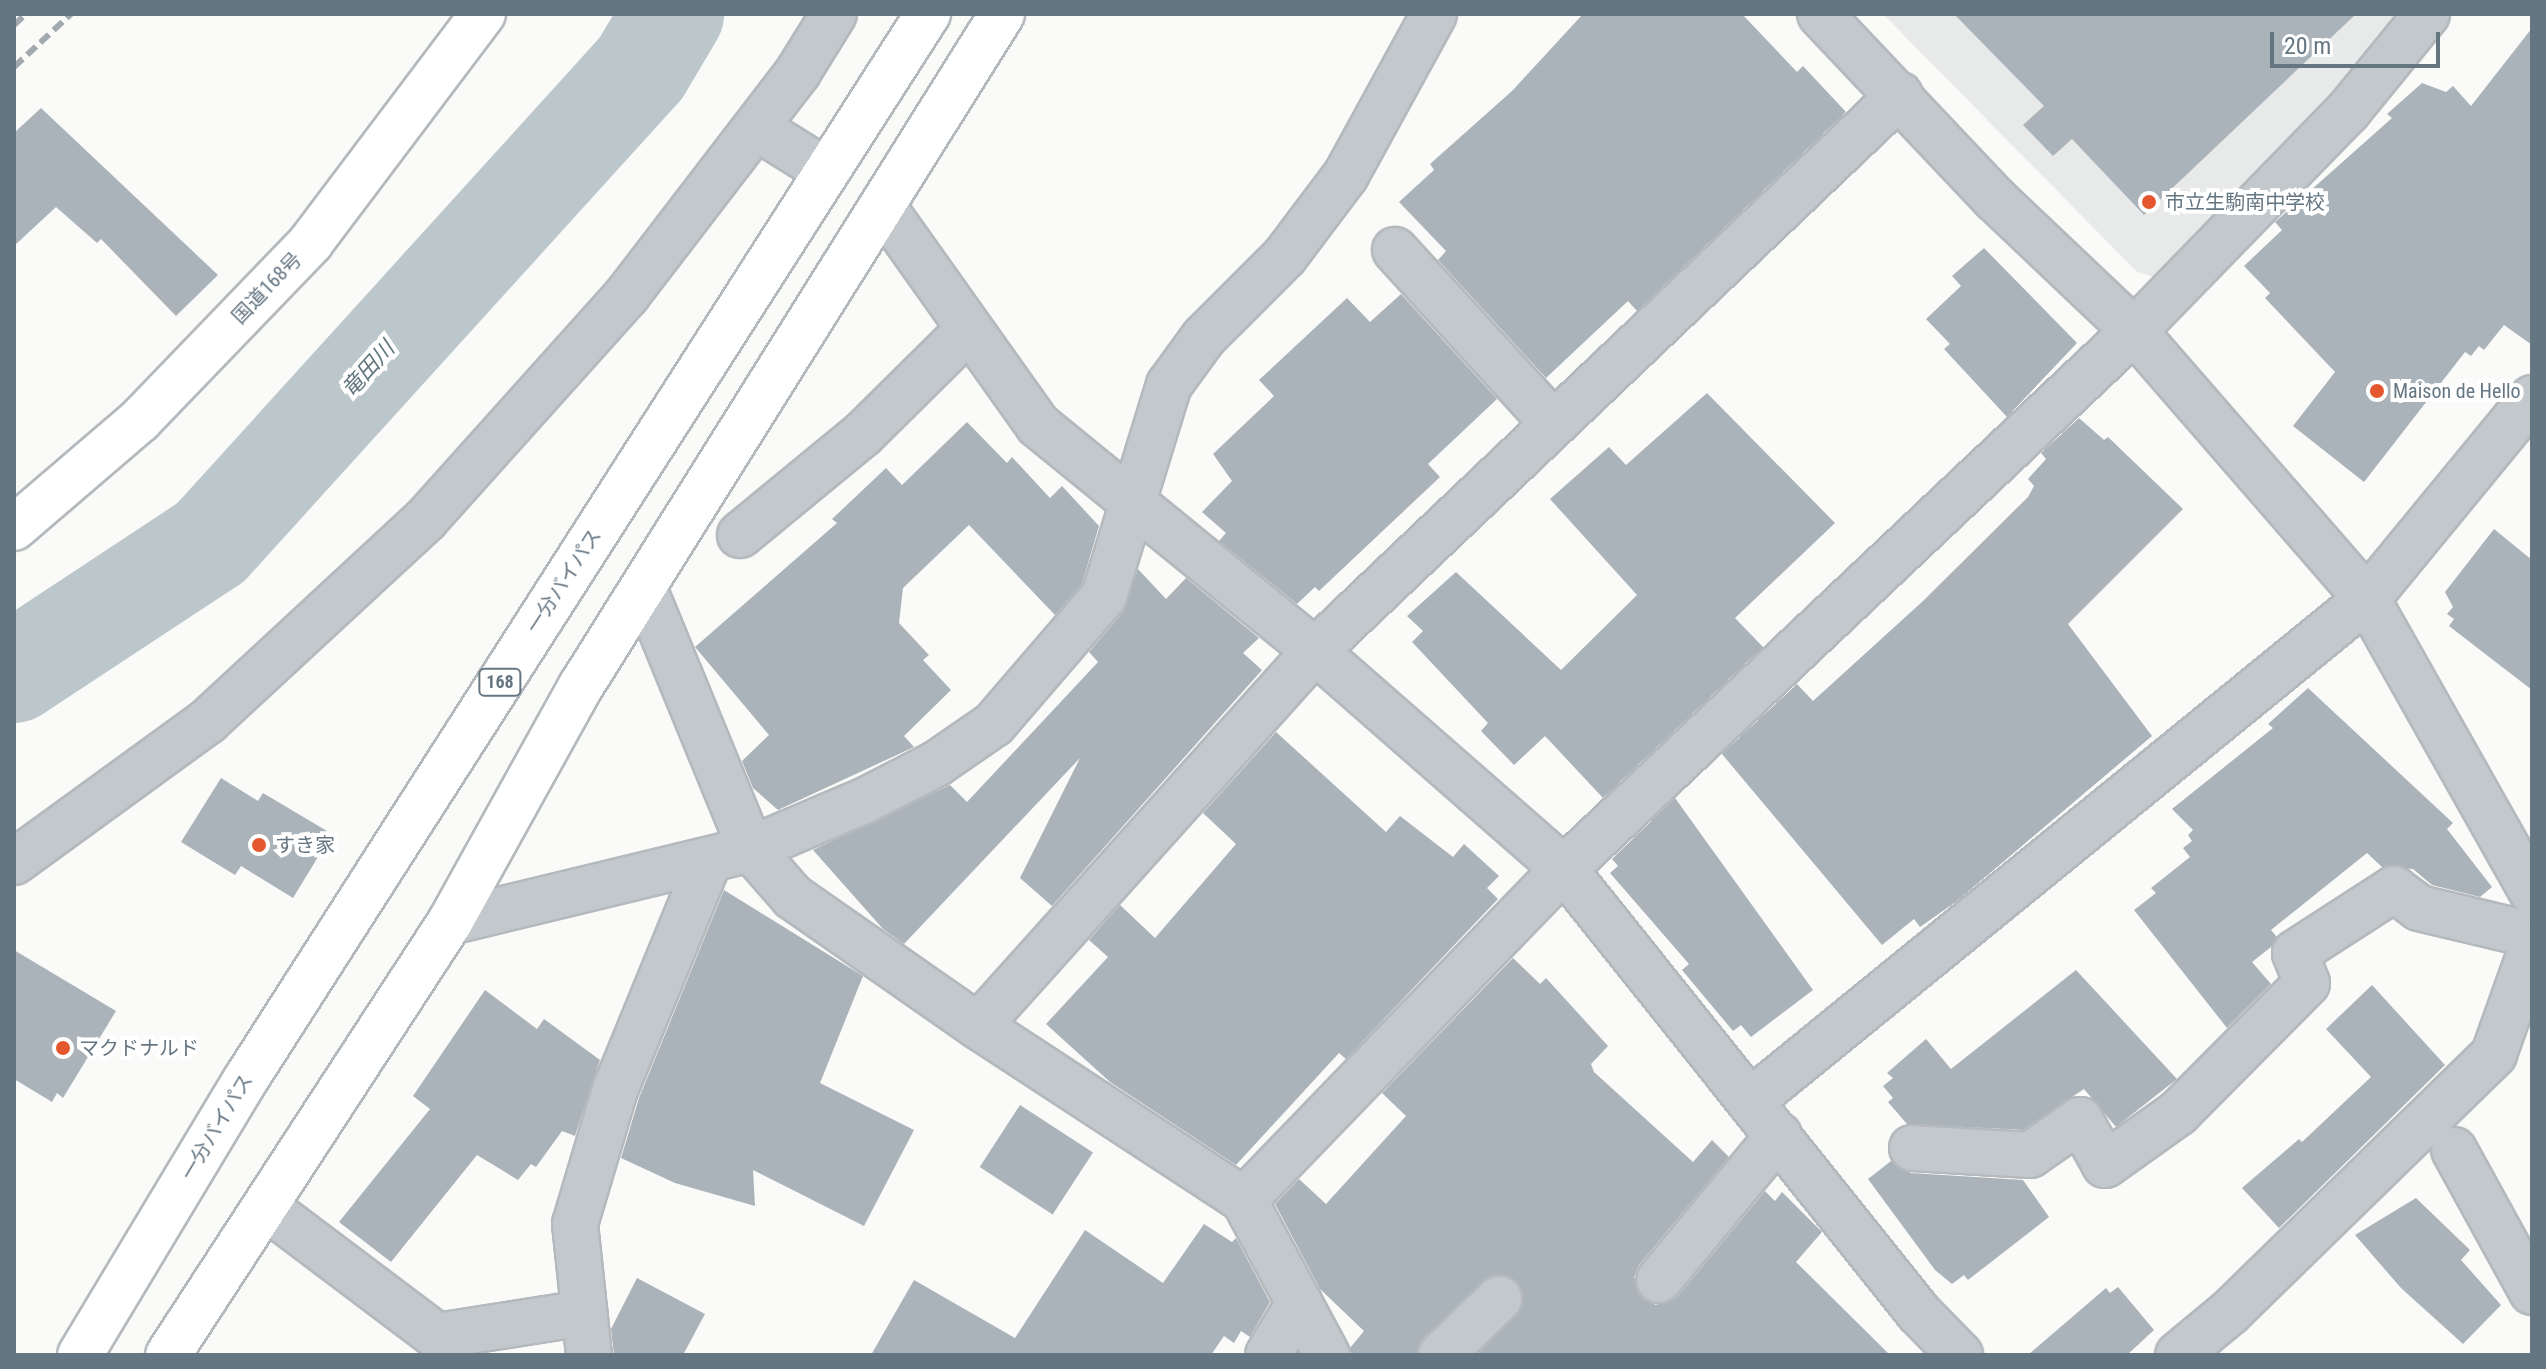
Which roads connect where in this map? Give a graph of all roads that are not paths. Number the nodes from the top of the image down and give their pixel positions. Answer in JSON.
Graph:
{"nodes":[{"id":1,"x":483,"y":14,"type":"edge"},
{"id":2,"x":834,"y":14,"type":"edge"},
{"id":3,"x":928,"y":14,"type":"edge"},
{"id":4,"x":1002,"y":14,"type":"edge"},
{"id":5,"x":1434,"y":14,"type":"edge"},
{"id":6,"x":1820,"y":14,"type":"edge"},
{"id":7,"x":2427,"y":14,"type":"edge"},
{"id":8,"x":1900,"y":95,"type":"junction"},
{"id":9,"x":757,"y":128,"type":"junction"},
{"id":10,"x":826,"y":171,"type":"junction"},
{"id":11,"x":883,"y":207,"type":"junction"},
{"id":12,"x":1395,"y":250,"type":"dead end"},
{"id":13,"x":968,"y":330,"type":"junction"},
{"id":14,"x":2134,"y":331,"type":"junction"},
{"id":15,"x":2532,"y":398,"type":"edge"},
{"id":16,"x":1553,"y":423,"type":"junction"},
{"id":17,"x":1134,"y":503,"type":"junction"},
{"id":18,"x":14,"y":528,"type":"edge"},
{"id":19,"x":740,"y":535,"type":"dead end"},
{"id":20,"x":645,"y":591,"type":"junction"},
{"id":21,"x":2367,"y":599,"type":"junction"},
{"id":22,"x":1315,"y":651,"type":"junction"},
{"id":23,"x":751,"y":849,"type":"junction"},
{"id":24,"x":14,"y":862,"type":"edge"},
{"id":25,"x":708,"y":863,"type":"junction"},
{"id":26,"x":1564,"y":869,"type":"junction"},
{"id":27,"x":2532,"y":892,"type":"edge"},
{"id":28,"x":450,"y":922,"type":"junction"},
{"id":29,"x":2532,"y":935,"type":"edge"},
{"id":30,"x":2532,"y":947,"type":"edge"},
{"id":31,"x":978,"y":1026,"type":"junction"},
{"id":32,"x":1752,"y":1100,"type":"junction"},
{"id":33,"x":1779,"y":1135,"type":"junction"},
{"id":34,"x":1912,"y":1148,"type":"dead end"},
{"id":35,"x":2454,"y":1150,"type":"dead end"},
{"id":36,"x":1244,"y":1200,"type":"junction"},
{"id":37,"x":267,"y":1208,"type":"junction"},
{"id":38,"x":1659,"y":1280,"type":"dead end"},
{"id":39,"x":2532,"y":1292,"type":"edge"},
{"id":40,"x":1499,"y":1299,"type":"dead end"},
{"id":41,"x":1299,"y":1303,"type":"junction"},
{"id":42,"x":587,"y":1334,"type":"edge"},
{"id":43,"x":80,"y":1355,"type":"edge"},
{"id":44,"x":168,"y":1355,"type":"edge"},
{"id":45,"x":1268,"y":1355,"type":"edge"},
{"id":46,"x":1327,"y":1355,"type":"edge"},
{"id":47,"x":1441,"y":1355,"type":"edge"},
{"id":48,"x":1960,"y":1355,"type":"edge"},
{"id":49,"x":2178,"y":1355,"type":"edge"}],
"edges":[{"from":1,"to":18,"type":"highway","name":"国道168号"},
{"from":2,"to":9,"type":"street"},
{"from":3,"to":10,"type":"highway","name":"一分バイパス","number":"168"},
{"from":4,"to":11,"type":"highway"},
{"from":5,"to":17,"type":"street"},
{"from":6,"to":8,"type":"street"},
{"from":7,"to":14,"type":"street"},
{"from":8,"to":14,"type":"street"},
{"from":8,"to":16,"type":"street"},
{"from":9,"to":10,"type":"street"},
{"from":9,"to":24,"type":"street"},
{"from":10,"to":43,"type":"highway","name":"一分バイパス","number":"168"},
{"from":11,"to":13,"type":"street"},
{"from":11,"to":20,"type":"highway"},
{"from":12,"to":16,"type":"street"},
{"from":13,"to":17,"type":"street"},
{"from":13,"to":19,"type":"street"},
{"from":14,"to":21,"type":"street"},
{"from":14,"to":26,"type":"street"},
{"from":15,"to":21,"type":"street"},
{"from":16,"to":22,"type":"street"},
{"from":17,"to":22,"type":"street"},
{"from":17,"to":23,"type":"street"},
{"from":20,"to":23,"type":"street"},
{"from":20,"to":28,"type":"highway"},
{"from":21,"to":27,"type":"street"},
{"from":21,"to":32,"type":"street"},
{"from":22,"to":26,"type":"street"},
{"from":22,"to":31,"type":"street"},
{"from":23,"to":25,"type":"street"},
{"from":23,"to":31,"type":"street"},
{"from":25,"to":28,"type":"street"},
{"from":25,"to":42,"type":"street"},
{"from":26,"to":32,"type":"street"},
{"from":26,"to":36,"type":"street"},
{"from":28,"to":37,"type":"highway"},
{"from":29,"to":34,"type":"street"},
{"from":30,"to":49,"type":"street"},
{"from":31,"to":36,"type":"street"},
{"from":32,"to":33,"type":"street"},
{"from":33,"to":38,"type":"street"},
{"from":33,"to":48,"type":"street"},
{"from":35,"to":39,"type":"street"},
{"from":36,"to":41,"type":"street"},
{"from":37,"to":42,"type":"street"},
{"from":37,"to":44,"type":"highway"},
{"from":40,"to":47,"type":"street"},
{"from":41,"to":45,"type":"street"},
{"from":41,"to":46,"type":"street"}]}
